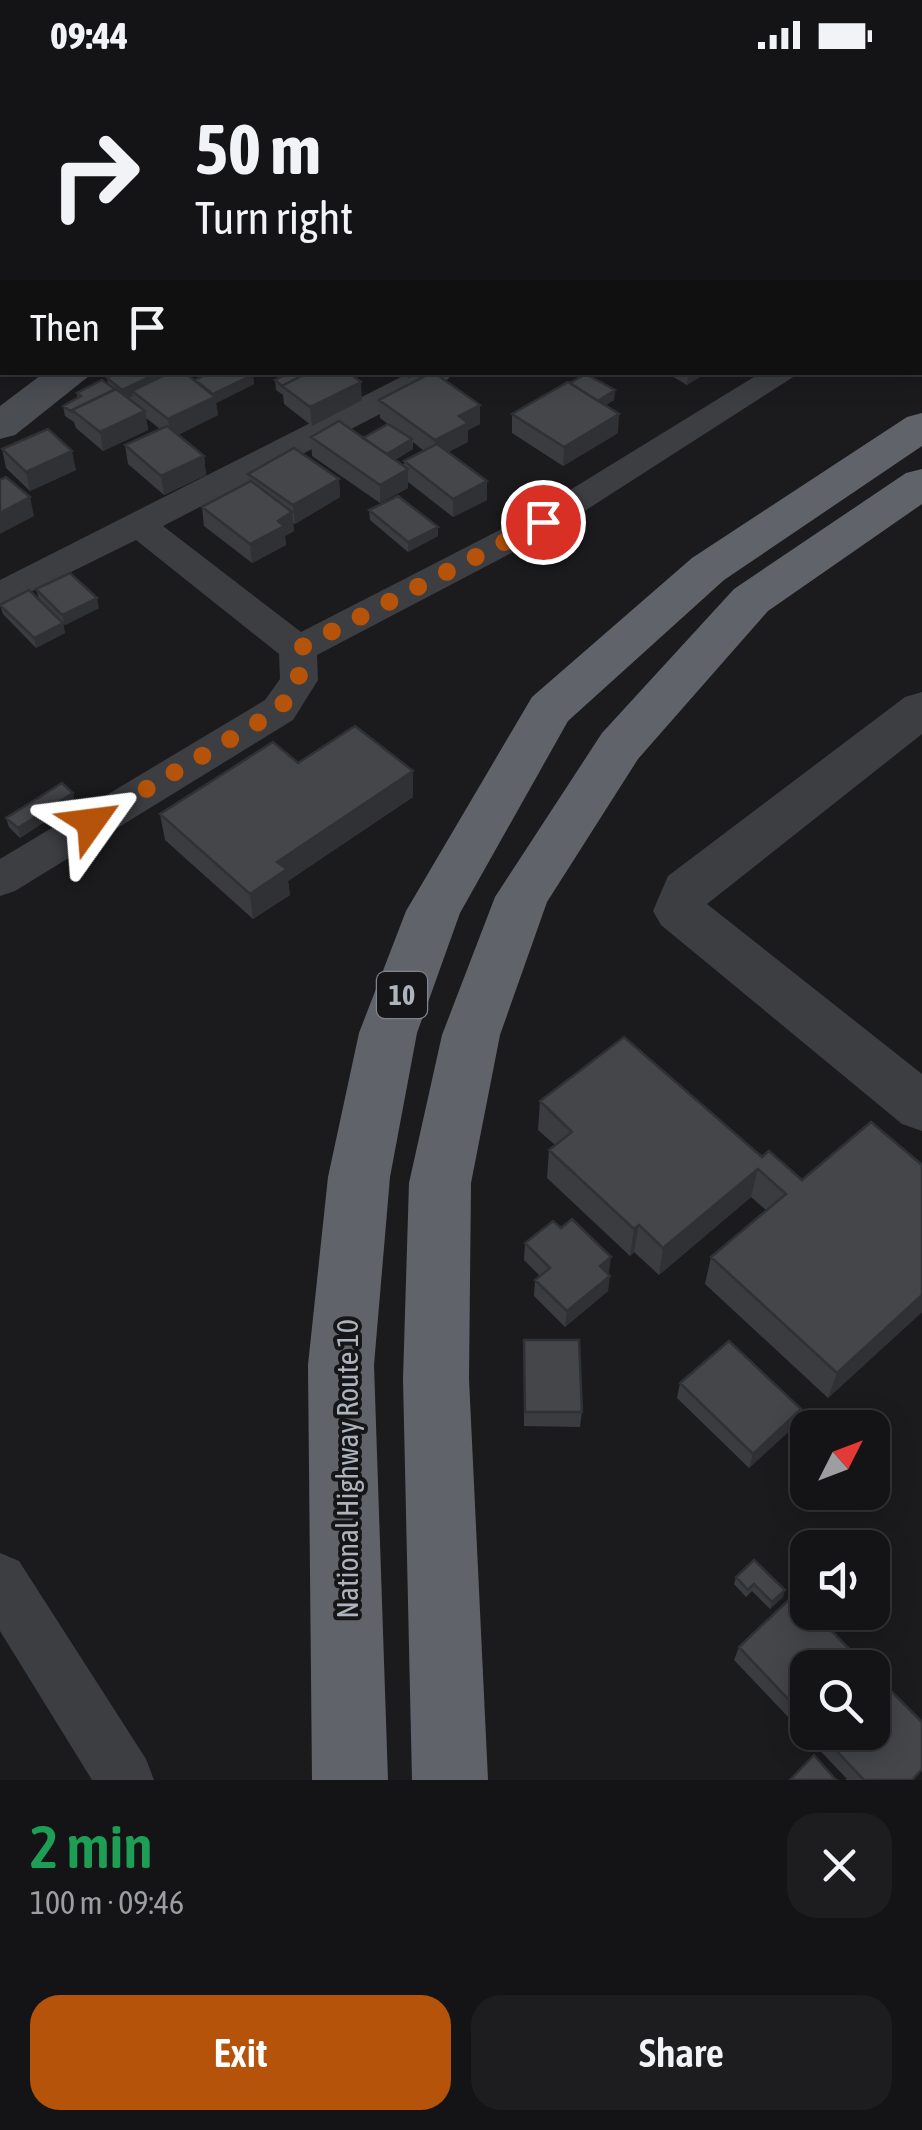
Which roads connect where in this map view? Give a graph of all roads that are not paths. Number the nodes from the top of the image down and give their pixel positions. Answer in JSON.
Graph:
{"nodes":[{"id":1,"x":69,"y":375,"type":"edge"},
{"id":2,"x":431,"y":375,"type":"edge"},
{"id":3,"x":780,"y":375,"type":"edge"},
{"id":4,"x":0,"y":426,"type":"edge"},
{"id":5,"x":922,"y":426,"type":"edge"},
{"id":6,"x":922,"y":483,"type":"edge"},
{"id":7,"x":138,"y":524,"type":"junction"},
{"id":8,"x":0,"y":595,"type":"edge"},
{"id":9,"x":298,"y":649,"type":"junction"},
{"id":10,"x":922,"y":709,"type":"edge"},
{"id":11,"x":0,"y":880,"type":"edge"},
{"id":12,"x":922,"y":1107,"type":"edge"},
{"id":13,"x":0,"y":1580,"type":"edge"},
{"id":14,"x":125,"y":1780,"type":"edge"},
{"id":15,"x":350,"y":1780,"type":"edge"},
{"id":16,"x":450,"y":1780,"type":"edge"}],
"edges":[{"from":1,"to":4,"type":"main road"},
{"from":2,"to":7,"type":"street"},
{"from":3,"to":9,"type":"street"},
{"from":5,"to":15,"type":"highway","name":"National Highway Route 10","number":"10"},
{"from":6,"to":16,"type":"highway"},
{"from":7,"to":8,"type":"street"},
{"from":7,"to":9,"type":"street"},
{"from":9,"to":11,"type":"street"},
{"from":10,"to":12,"type":"street"},
{"from":13,"to":14,"type":"street"}]}
